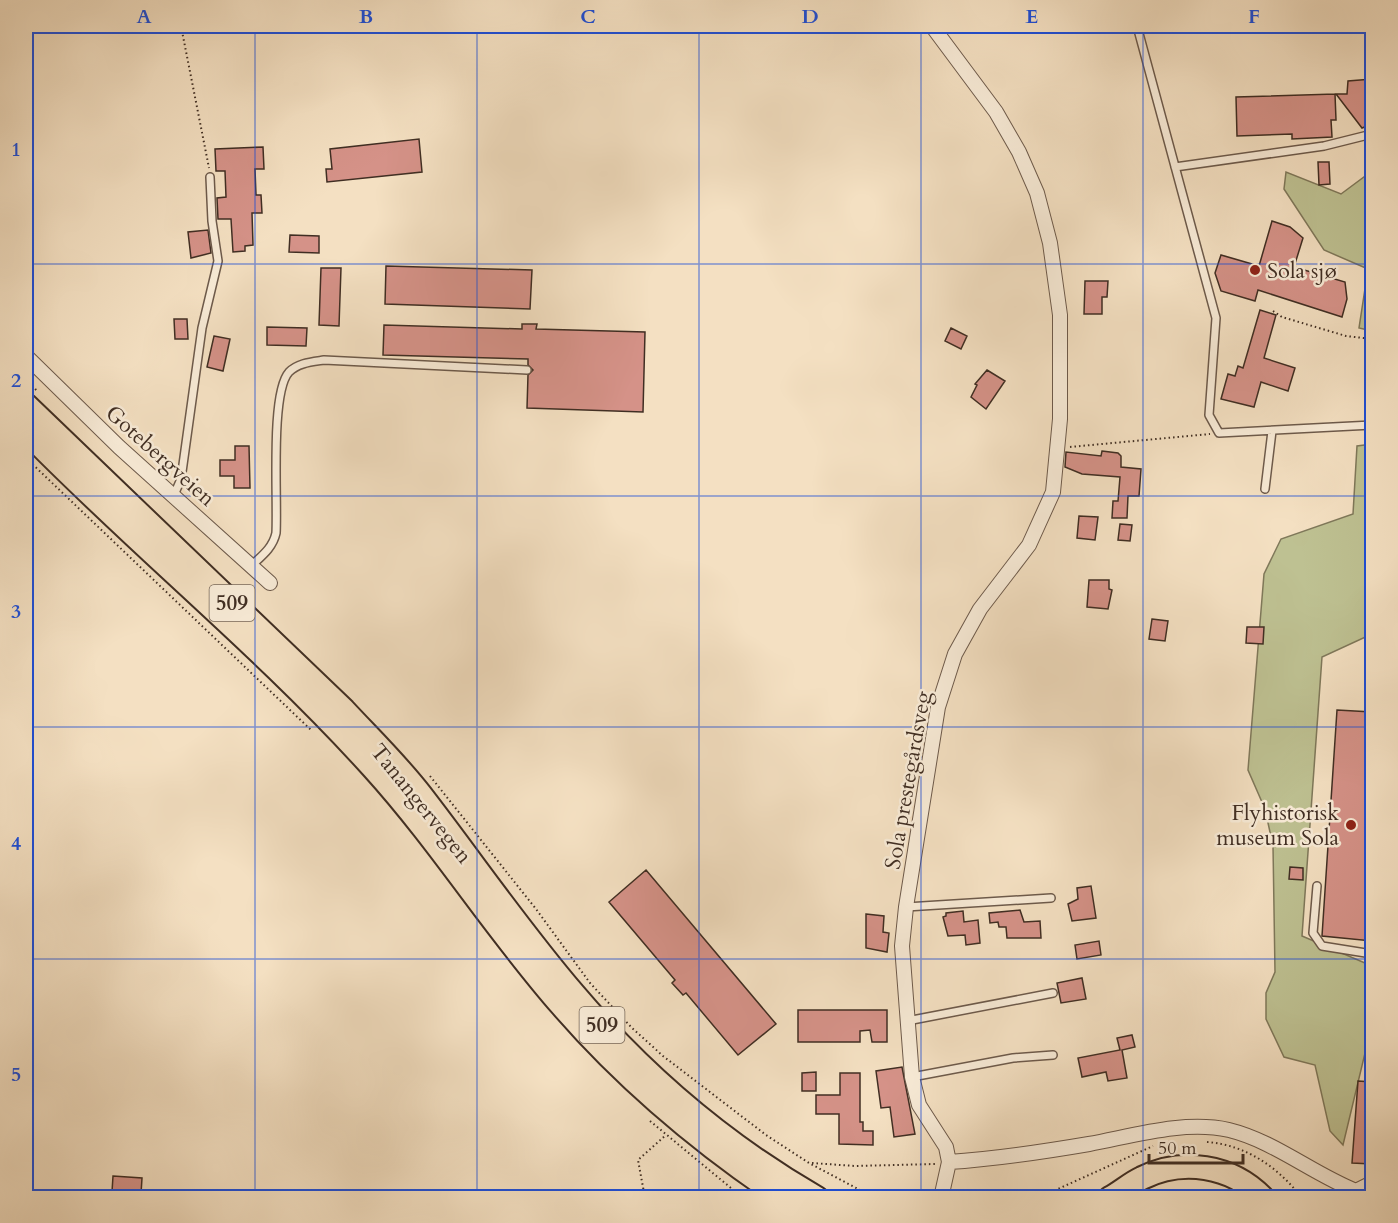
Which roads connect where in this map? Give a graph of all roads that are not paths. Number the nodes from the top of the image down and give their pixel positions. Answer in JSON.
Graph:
{"nodes":[{"id":1,"x":932,"y":26,"type":"edge"},
{"id":2,"x":1137,"y":26,"type":"edge"},
{"id":3,"x":1372,"y":134,"type":"edge"},
{"id":4,"x":1175,"y":167,"type":"junction"},
{"id":5,"x":210,"y":177,"type":"road end"},
{"id":6,"x":26,"y":356,"type":"edge"},
{"id":7,"x":527,"y":370,"type":"dead end"},
{"id":8,"x":26,"y":405,"type":"edge"},
{"id":9,"x":1372,"y":425,"type":"edge"},
{"id":10,"x":26,"y":431,"type":"edge"},
{"id":11,"x":1272,"y":431,"type":"junction"},
{"id":12,"x":1265,"y":489,"type":"dead end"},
{"id":13,"x":174,"y":495,"type":"junction"},
{"id":14,"x":252,"y":565,"type":"junction"},
{"id":15,"x":270,"y":583,"type":"dead end"},
{"id":16,"x":1317,"y":886,"type":"dead end"},
{"id":17,"x":1052,"y":898,"type":"dead end"},
{"id":18,"x":906,"y":907,"type":"junction"},
{"id":19,"x":1372,"y":954,"type":"edge"},
{"id":20,"x":1053,"y":993,"type":"dead end"},
{"id":21,"x":907,"y":1021,"type":"junction"},
{"id":22,"x":1053,"y":1055,"type":"dead end"},
{"id":23,"x":912,"y":1077,"type":"junction"},
{"id":24,"x":753,"y":1158,"type":"junction"},
{"id":25,"x":949,"y":1162,"type":"junction"},
{"id":26,"x":1372,"y":1184,"type":"edge"},
{"id":27,"x":941,"y":1196,"type":"edge"},
{"id":28,"x":783,"y":1197,"type":"edge"},
{"id":29,"x":817,"y":1197,"type":"edge"},
{"id":30,"x":837,"y":1197,"type":"edge"},
{"id":31,"x":1110,"y":1197,"type":"edge"},
{"id":32,"x":1143,"y":1197,"type":"edge"},
{"id":33,"x":1241,"y":1197,"type":"edge"},
{"id":34,"x":1263,"y":1197,"type":"edge"}],
"edges":[{"from":1,"to":18,"type":"street","name":"Sola prestegårdsveg"},
{"from":2,"to":4,"type":"lane"},
{"from":3,"to":4,"type":"lane"},
{"from":4,"to":11,"type":"lane"},
{"from":5,"to":13,"type":"lane"},
{"from":6,"to":13,"type":"street","name":"Gotebergveien"},
{"from":7,"to":14,"type":"lane"},
{"from":8,"to":24,"type":"highway","name":"Tanangervegen","number":"509"},
{"from":9,"to":11,"type":"lane"},
{"from":10,"to":28,"type":"highway","name":"Tanangervegen","number":"509"},
{"from":11,"to":12,"type":"lane"},
{"from":13,"to":14,"type":"street","name":"Gotebergveien"},
{"from":14,"to":15,"type":"street","name":"Gotebergveien"},
{"from":16,"to":19,"type":"lane"},
{"from":17,"to":18,"type":"lane"},
{"from":18,"to":21,"type":"street","name":"Sola prestegårdsveg"},
{"from":20,"to":21,"type":"lane"},
{"from":21,"to":23,"type":"street","name":"Sola prestegårdsveg"},
{"from":22,"to":23,"type":"lane"},
{"from":23,"to":25,"type":"street","name":"Sola prestegårdsveg"},
{"from":24,"to":29,"type":"highway","name":"Tanangervegen","number":"509"},
{"from":24,"to":30,"type":"highway","number":"509"},
{"from":25,"to":26,"type":"street"},
{"from":25,"to":27,"type":"street"},
{"from":31,"to":34,"type":"highway"},
{"from":32,"to":33,"type":"highway"}]}
